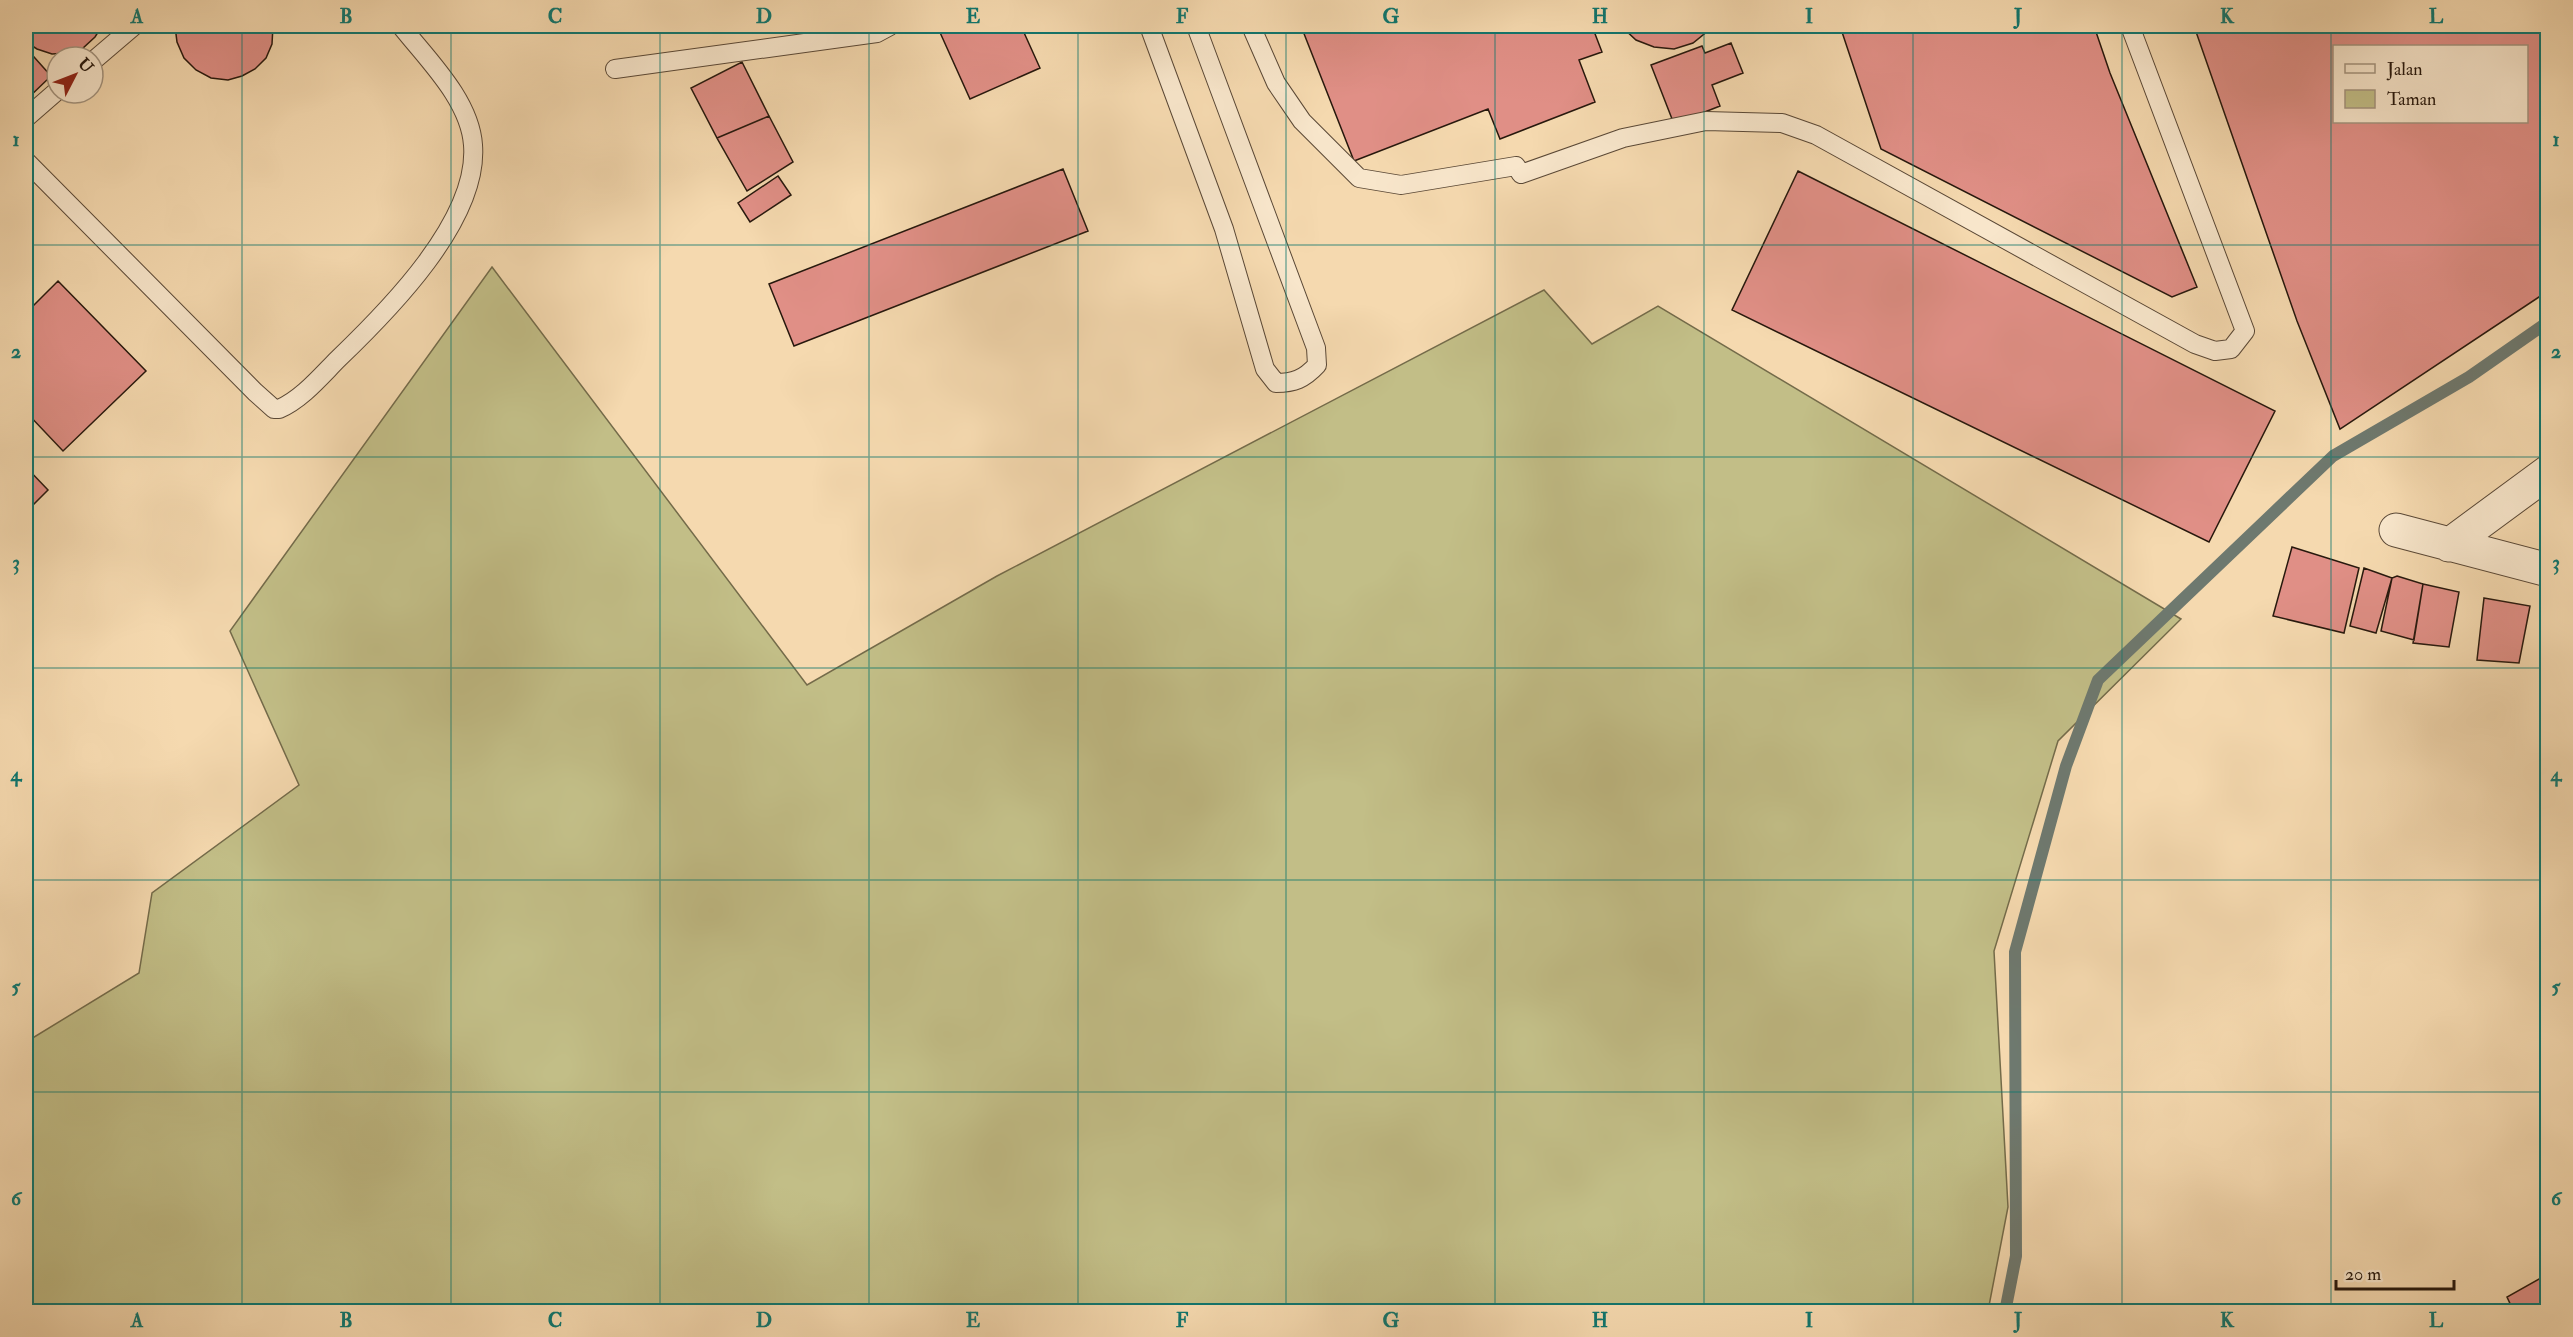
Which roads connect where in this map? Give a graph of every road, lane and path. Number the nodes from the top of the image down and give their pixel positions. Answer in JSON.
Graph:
{"nodes":[{"id":1,"x":134,"y":26,"type":"edge"},
{"id":2,"x":401,"y":26,"type":"edge"},
{"id":3,"x":890,"y":26,"type":"edge"},
{"id":4,"x":1149,"y":26,"type":"edge"},
{"id":5,"x":1196,"y":26,"type":"edge"},
{"id":6,"x":1251,"y":26,"type":"edge"},
{"id":7,"x":2130,"y":26,"type":"edge"},
{"id":8,"x":105,"y":50,"type":"edge"},
{"id":9,"x":615,"y":69,"type":"dead end"},
{"id":10,"x":45,"y":101,"type":"edge"},
{"id":11,"x":26,"y":118,"type":"edge"},
{"id":12,"x":26,"y":161,"type":"edge"},
{"id":13,"x":2547,"y":472,"type":"edge"},
{"id":14,"x":2396,"y":530,"type":"dead end"},
{"id":15,"x":2449,"y":545,"type":"junction"},
{"id":16,"x":2547,"y":570,"type":"edge"}],
"edges":[{"from":1,"to":8,"type":"lane"},
{"from":2,"to":12,"type":"lane"},
{"from":3,"to":9,"type":"lane"},
{"from":4,"to":5,"type":"lane"},
{"from":6,"to":7,"type":"lane"},
{"from":10,"to":11,"type":"lane"},
{"from":13,"to":15,"type":"street"},
{"from":14,"to":15,"type":"street"},
{"from":15,"to":16,"type":"street"}]}
